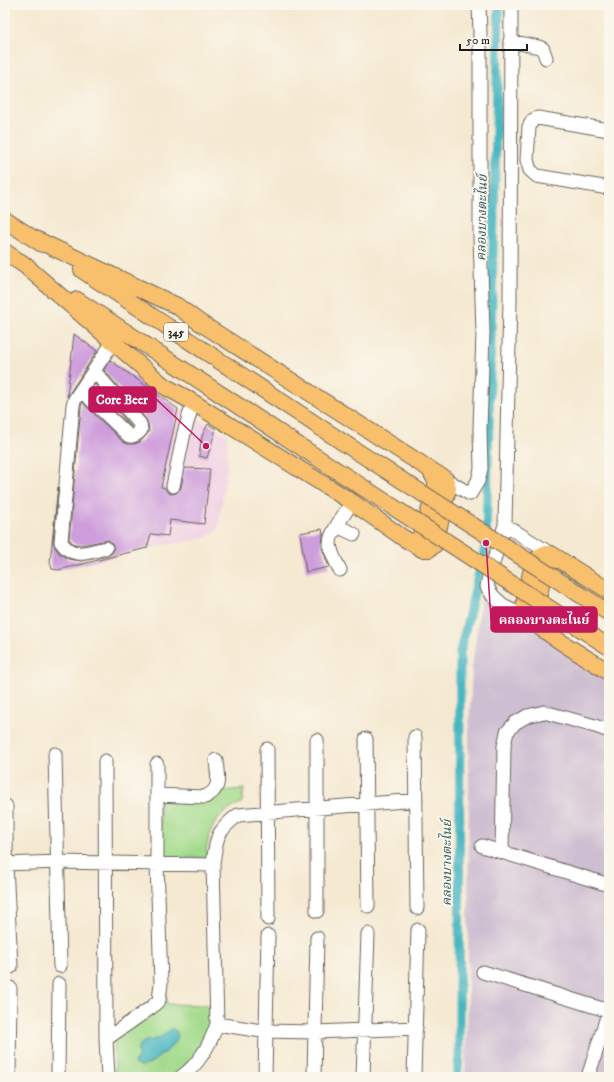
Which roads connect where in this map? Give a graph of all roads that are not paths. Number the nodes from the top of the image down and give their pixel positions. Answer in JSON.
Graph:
{"nodes":[{"id":1,"x":479,"y":5,"type":"edge"},
{"id":2,"x":511,"y":5,"type":"edge"},
{"id":3,"x":510,"y":41,"type":"junction"},
{"id":4,"x":546,"y":58,"type":"dead end"},
{"id":5,"x":609,"y":130,"type":"edge"},
{"id":6,"x":609,"y":188,"type":"edge"},
{"id":7,"x":5,"y":220,"type":"edge"},
{"id":8,"x":33,"y":238,"type":"junction"},
{"id":9,"x":5,"y":252,"type":"edge"},
{"id":10,"x":21,"y":262,"type":"junction"},
{"id":11,"x":199,"y":322,"type":"junction"},
{"id":12,"x":188,"y":340,"type":"junction"},
{"id":13,"x":113,"y":342,"type":"junction"},
{"id":14,"x":94,"y":371,"type":"junction"},
{"id":15,"x":196,"y":379,"type":"junction"},
{"id":16,"x":81,"y":390,"type":"junction"},
{"id":17,"x":119,"y":399,"type":"junction"},
{"id":18,"x":190,"y":401,"type":"junction"},
{"id":19,"x":105,"y":415,"type":"junction"},
{"id":20,"x":430,"y":470,"type":"junction"},
{"id":21,"x":445,"y":479,"type":"junction"},
{"id":22,"x":173,"y":486,"type":"dead end"},
{"id":23,"x":352,"y":502,"type":"junction"},
{"id":24,"x":505,"y":525,"type":"junction"},
{"id":25,"x":338,"y":526,"type":"junction"},
{"id":26,"x":354,"y":534,"type":"dead end"},
{"id":27,"x":402,"y":537,"type":"junction"},
{"id":28,"x":106,"y":548,"type":"dead end"},
{"id":29,"x":551,"y":554,"type":"junction"},
{"id":30,"x":567,"y":564,"type":"junction"},
{"id":31,"x":340,"y":570,"type":"dead end"},
{"id":32,"x":609,"y":591,"type":"edge"},
{"id":33,"x":609,"y":613,"type":"edge"},
{"id":34,"x":532,"y":621,"type":"junction"},
{"id":35,"x":609,"y":647,"type":"edge"},
{"id":36,"x":609,"y":672,"type":"edge"},
{"id":37,"x":609,"y":731,"type":"edge"},
{"id":38,"x":415,"y":737,"type":"dead end"},
{"id":39,"x":366,"y":739,"type":"dead end"},
{"id":40,"x":317,"y":740,"type":"dead end"},
{"id":41,"x":267,"y":749,"type":"dead end"},
{"id":42,"x":55,"y":754,"type":"dead end"},
{"id":43,"x":216,"y":760,"type":"dead end"},
{"id":44,"x":105,"y":761,"type":"dead end"},
{"id":45,"x":156,"y":764,"type":"dead end"},
{"id":46,"x":157,"y":795,"type":"junction"},
{"id":47,"x":416,"y":800,"type":"junction"},
{"id":48,"x":367,"y":804,"type":"junction"},
{"id":49,"x":6,"y":806,"type":"edge"},
{"id":50,"x":317,"y":808,"type":"junction"},
{"id":51,"x":267,"y":812,"type":"junction"},
{"id":52,"x":482,"y":846,"type":"dead end"},
{"id":53,"x":502,"y":852,"type":"junction"},
{"id":54,"x":58,"y":862,"type":"junction"},
{"id":55,"x":106,"y":863,"type":"junction"},
{"id":56,"x":6,"y":864,"type":"edge"},
{"id":57,"x":157,"y":864,"type":"junction"},
{"id":58,"x":213,"y":865,"type":"junction"},
{"id":59,"x":609,"y":885,"type":"edge"},
{"id":60,"x":368,"y":906,"type":"dead end"},
{"id":61,"x":417,"y":908,"type":"dead end"},
{"id":62,"x":317,"y":912,"type":"dead end"},
{"id":63,"x":268,"y":919,"type":"dead end"},
{"id":64,"x":418,"y":930,"type":"dead end"},
{"id":65,"x":368,"y":934,"type":"dead end"},
{"id":66,"x":268,"y":936,"type":"dead end"},
{"id":67,"x":317,"y":938,"type":"dead end"},
{"id":68,"x":60,"y":966,"type":"dead end"},
{"id":69,"x":11,"y":967,"type":"dead end"},
{"id":70,"x":483,"y":972,"type":"dead end"},
{"id":71,"x":59,"y":984,"type":"dead end"},
{"id":72,"x":10,"y":988,"type":"dead end"},
{"id":73,"x":609,"y":1010,"type":"edge"},
{"id":74,"x":217,"y":1024,"type":"junction"},
{"id":75,"x":416,"y":1028,"type":"junction"},
{"id":76,"x":364,"y":1030,"type":"junction"},
{"id":77,"x":266,"y":1031,"type":"junction"},
{"id":78,"x":315,"y":1032,"type":"junction"},
{"id":79,"x":106,"y":1039,"type":"junction"},
{"id":80,"x":187,"y":1076,"type":"edge"},
{"id":81,"x":9,"y":1077,"type":"edge"},
{"id":82,"x":58,"y":1077,"type":"edge"},
{"id":83,"x":108,"y":1077,"type":"edge"},
{"id":84,"x":265,"y":1077,"type":"edge"},
{"id":85,"x":314,"y":1077,"type":"edge"},
{"id":86,"x":363,"y":1077,"type":"edge"},
{"id":87,"x":414,"y":1077,"type":"edge"},
{"id":88,"x":588,"y":1077,"type":"edge"}],
"edges":[{"from":1,"to":21,"type":"street"},
{"from":2,"to":3,"type":"street"},
{"from":3,"to":4,"type":"street"},
{"from":3,"to":24,"type":"street"},
{"from":5,"to":6,"type":"street"},
{"from":7,"to":8,"type":"main road","number":"345"},
{"from":8,"to":11,"type":"main road"},
{"from":8,"to":12,"type":"main road","number":"345"},
{"from":9,"to":10,"type":"main road","number":"345"},
{"from":10,"to":13,"type":"main road"},
{"from":10,"to":15,"type":"main road","number":"345"},
{"from":11,"to":12,"type":"main road"},
{"from":11,"to":20,"type":"main road"},
{"from":12,"to":33,"type":"main road","number":"345","bridge":true},
{"from":13,"to":14,"type":"street"},
{"from":13,"to":18,"type":"main road"},
{"from":14,"to":16,"type":"street"},
{"from":14,"to":17,"type":"street"},
{"from":15,"to":18,"type":"main road"},
{"from":15,"to":35,"type":"main road","number":"345","bridge":true},
{"from":16,"to":19,"type":"street"},
{"from":16,"to":28,"type":"street"},
{"from":17,"to":19,"type":"street"},
{"from":17,"to":19,"type":"street"},
{"from":18,"to":22,"type":"street"},
{"from":18,"to":23,"type":"main road"},
{"from":20,"to":21,"type":"main road"},
{"from":20,"to":27,"type":"main road"},
{"from":21,"to":27,"type":"main road"},
{"from":23,"to":25,"type":"street"},
{"from":23,"to":27,"type":"main road"},
{"from":24,"to":29,"type":"street"},
{"from":24,"to":34,"type":"street"},
{"from":25,"to":26,"type":"street"},
{"from":25,"to":31,"type":"street"},
{"from":29,"to":30,"type":"main road"},
{"from":29,"to":34,"type":"main road"},
{"from":30,"to":32,"type":"main road"},
{"from":30,"to":34,"type":"main road"},
{"from":34,"to":36,"type":"main road"},
{"from":37,"to":53,"type":"street"},
{"from":38,"to":47,"type":"street"},
{"from":39,"to":48,"type":"street"},
{"from":40,"to":50,"type":"street"},
{"from":41,"to":51,"type":"street"},
{"from":42,"to":54,"type":"street"},
{"from":43,"to":46,"type":"street"},
{"from":44,"to":55,"type":"street"},
{"from":45,"to":46,"type":"street"},
{"from":46,"to":57,"type":"street"},
{"from":47,"to":48,"type":"street"},
{"from":47,"to":61,"type":"street"},
{"from":48,"to":50,"type":"street"},
{"from":48,"to":60,"type":"street"},
{"from":49,"to":56,"type":"street"},
{"from":50,"to":51,"type":"street"},
{"from":50,"to":62,"type":"street"},
{"from":51,"to":58,"type":"street"},
{"from":51,"to":63,"type":"street"},
{"from":52,"to":53,"type":"street"},
{"from":53,"to":59,"type":"street"},
{"from":54,"to":55,"type":"street"},
{"from":54,"to":56,"type":"street"},
{"from":54,"to":68,"type":"street"},
{"from":55,"to":57,"type":"street"},
{"from":55,"to":79,"type":"street"},
{"from":56,"to":69,"type":"street"},
{"from":57,"to":58,"type":"street"},
{"from":57,"to":79,"type":"street"},
{"from":58,"to":74,"type":"street"},
{"from":64,"to":75,"type":"street"},
{"from":65,"to":76,"type":"street"},
{"from":66,"to":77,"type":"street"},
{"from":67,"to":78,"type":"street"},
{"from":70,"to":73,"type":"street"},
{"from":71,"to":82,"type":"street"},
{"from":72,"to":81,"type":"street"},
{"from":73,"to":88,"type":"street"},
{"from":74,"to":77,"type":"street"},
{"from":74,"to":80,"type":"street"},
{"from":75,"to":76,"type":"street"},
{"from":75,"to":87,"type":"street"},
{"from":76,"to":78,"type":"street"},
{"from":76,"to":86,"type":"street"},
{"from":77,"to":78,"type":"street"},
{"from":77,"to":84,"type":"street"},
{"from":78,"to":85,"type":"street"},
{"from":79,"to":83,"type":"street"}]}
